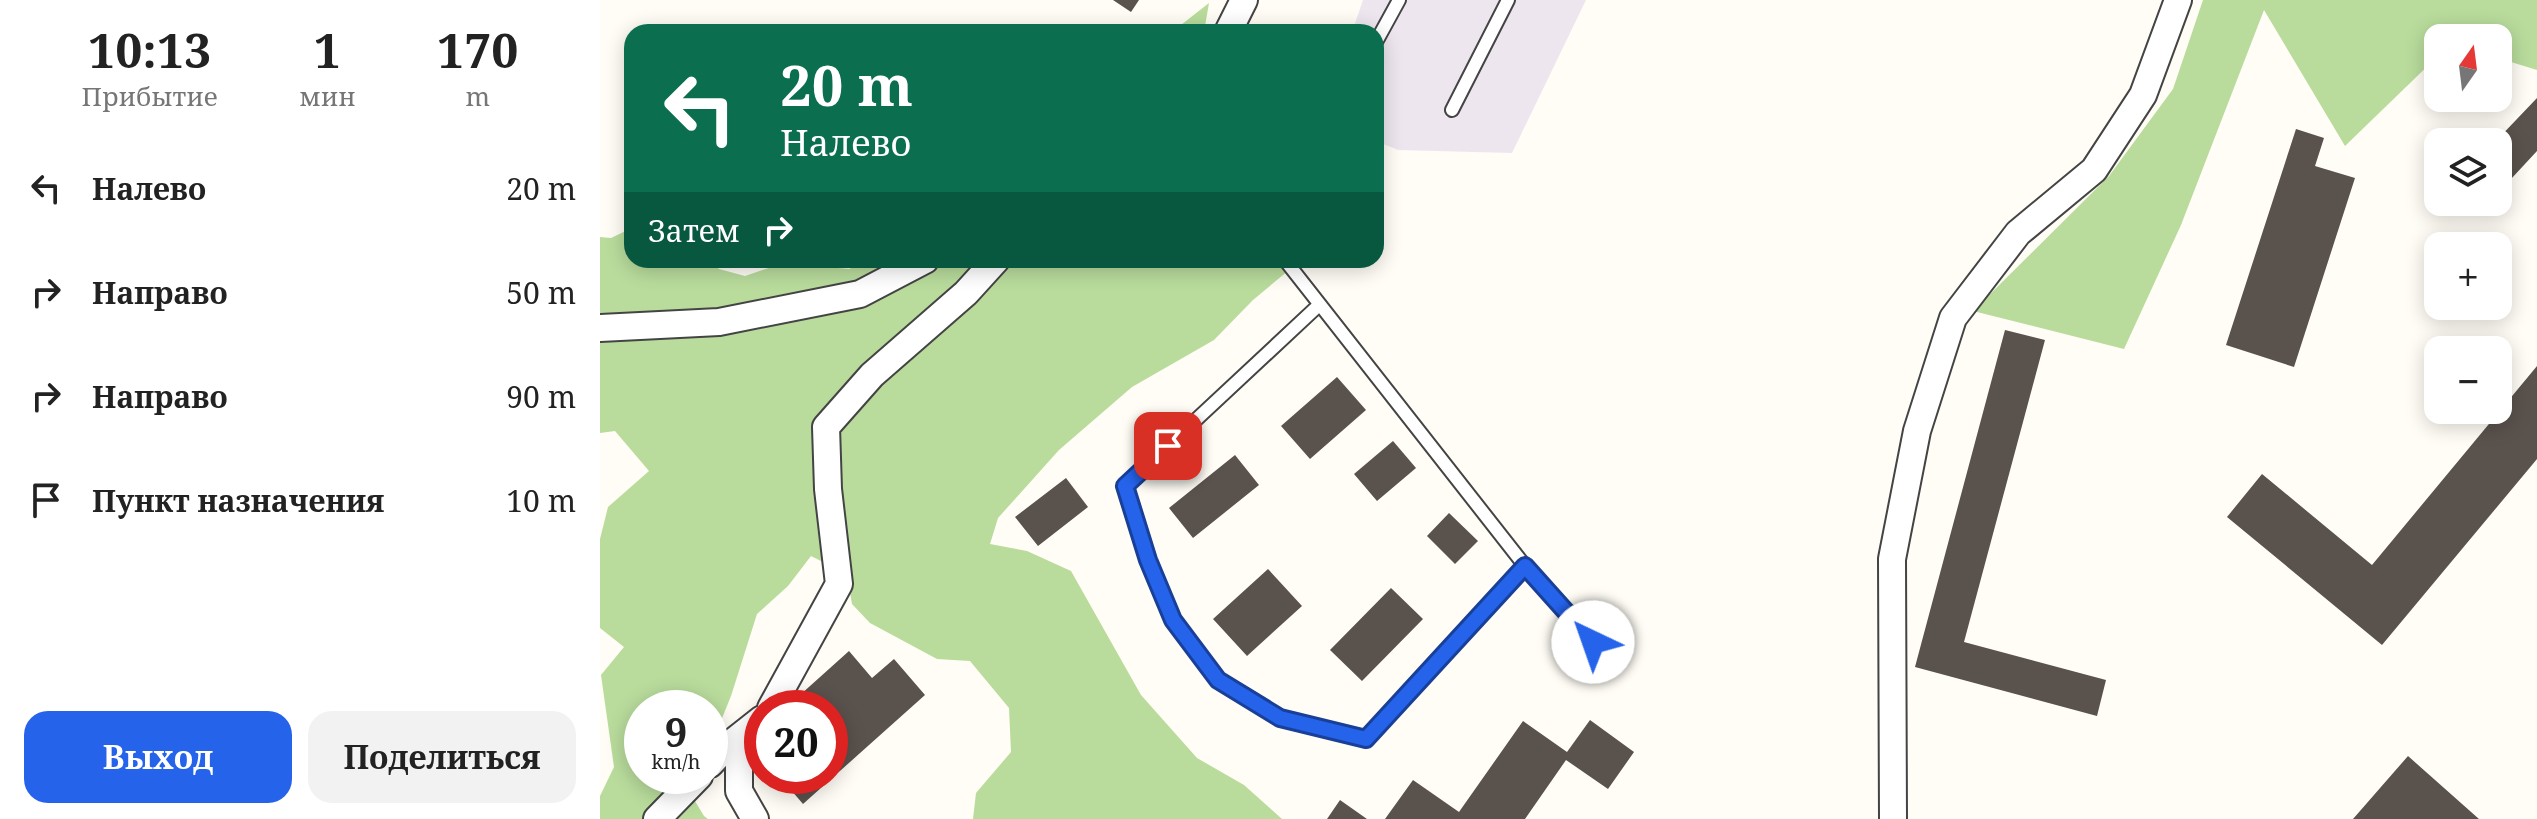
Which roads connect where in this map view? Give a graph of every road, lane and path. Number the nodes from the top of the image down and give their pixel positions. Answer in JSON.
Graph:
{"nodes":[{"id":1,"x":1244,"y":0,"type":"edge"},
{"id":2,"x":1399,"y":0,"type":"edge"},
{"id":3,"x":1508,"y":0,"type":"edge"},
{"id":4,"x":2178,"y":0,"type":"edge"},
{"id":5,"x":1232,"y":24,"type":"edge"},
{"id":6,"x":1384,"y":27,"type":"edge"},
{"id":7,"x":1452,"y":110,"type":"dead end"},
{"id":8,"x":910,"y":268,"type":"edge"},
{"id":9,"x":989,"y":268,"type":"edge"},
{"id":10,"x":1291,"y":268,"type":"edge"},
{"id":11,"x":1319,"y":305,"type":"junction"},
{"id":12,"x":600,"y":328,"type":"edge"},
{"id":13,"x":1525,"y":566,"type":"junction"},
{"id":14,"x":1593,"y":642,"type":"dead end"},
{"id":15,"x":781,"y":690,"type":"edge"},
{"id":16,"x":744,"y":734,"type":"edge"},
{"id":17,"x":739,"y":738,"type":"junction"},
{"id":18,"x":728,"y":748,"type":"edge"},
{"id":19,"x":681,"y":794,"type":"edge"},
{"id":20,"x":657,"y":819,"type":"edge"},
{"id":21,"x":755,"y":819,"type":"edge"},
{"id":22,"x":1893,"y":819,"type":"edge"}],
"edges":[{"from":1,"to":5,"type":"street"},
{"from":2,"to":6,"type":"lane"},
{"from":3,"to":7,"type":"lane"},
{"from":4,"to":22,"type":"street"},
{"from":8,"to":12,"type":"street"},
{"from":9,"to":15,"type":"street"},
{"from":10,"to":11,"type":"lane"},
{"from":11,"to":13,"type":"lane"},
{"from":11,"to":13,"type":"lane"},
{"from":13,"to":14,"type":"lane"},
{"from":16,"to":17,"type":"street"},
{"from":17,"to":18,"type":"street"},
{"from":17,"to":21,"type":"street"},
{"from":19,"to":20,"type":"street"}]}
